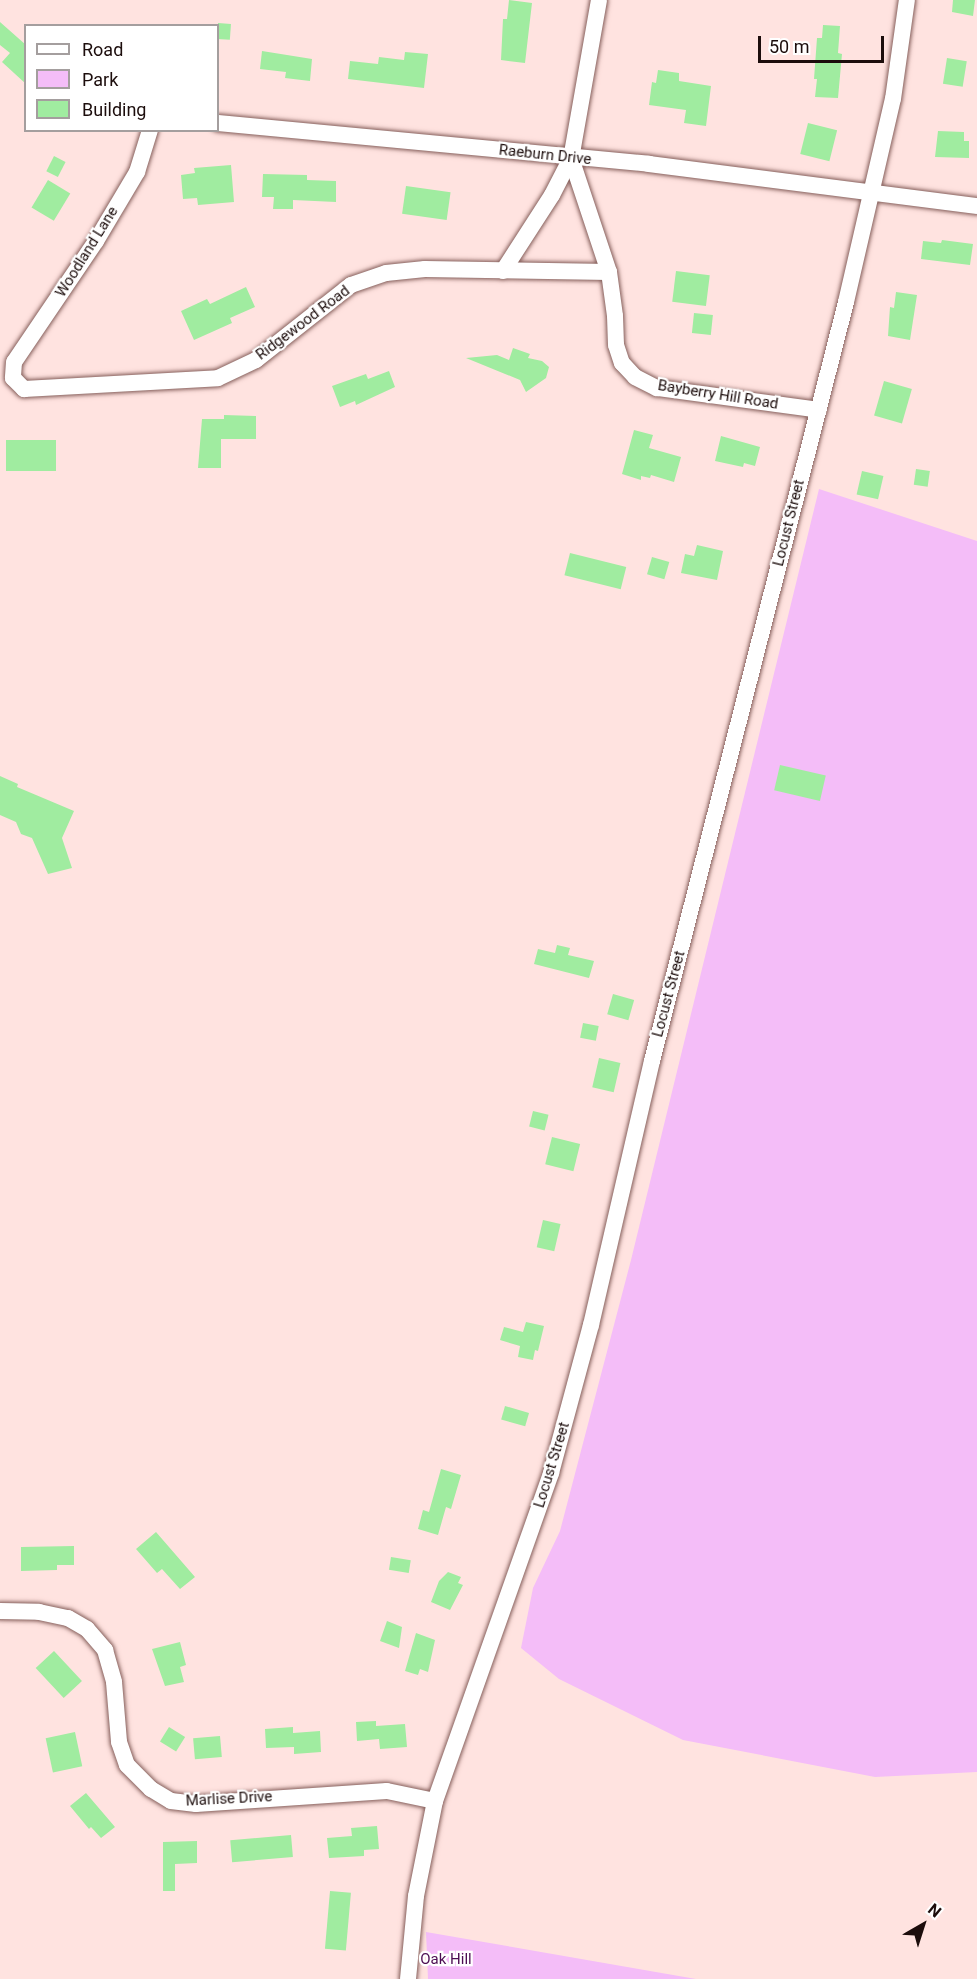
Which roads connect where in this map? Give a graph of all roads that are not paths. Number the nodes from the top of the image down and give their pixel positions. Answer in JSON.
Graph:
{"nodes":[{"id":1,"x":599,"y":0,"type":"edge"},
{"id":2,"x":907,"y":0,"type":"edge"},
{"id":3,"x":219,"y":123,"type":"edge"},
{"id":4,"x":149,"y":132,"type":"edge"},
{"id":5,"x":571,"y":158,"type":"junction"},
{"id":6,"x":871,"y":194,"type":"junction"},
{"id":7,"x":977,"y":206,"type":"edge"},
{"id":8,"x":503,"y":272,"type":"junction"},
{"id":9,"x":609,"y":273,"type":"junction"},
{"id":10,"x":13,"y":369,"type":"joint"},
{"id":11,"x":819,"y":410,"type":"junction"},
{"id":12,"x":0,"y":1611,"type":"edge"},
{"id":13,"x":435,"y":1801,"type":"junction"},
{"id":14,"x":408,"y":1979,"type":"edge"}],
"edges":[{"from":1,"to":5,"type":"street","name":"Bayberry Hill Road"},
{"from":2,"to":6,"type":"street","name":"Locust Street"},
{"from":3,"to":5,"type":"street","name":"Raeburn Drive"},
{"from":4,"to":10,"type":"street","name":"Woodland Lane"},
{"from":5,"to":6,"type":"street","name":"Raeburn Drive"},
{"from":5,"to":8,"type":"street","name":"Bayberry Hill Road"},
{"from":5,"to":9,"type":"street","name":"Bayberry Hill Road"},
{"from":6,"to":7,"type":"street","name":"Raeburn Drive"},
{"from":6,"to":11,"type":"street","name":"Locust Street"},
{"from":8,"to":9,"type":"street","name":"Ridgewood Road"},
{"from":8,"to":10,"type":"street","name":"Ridgewood Road"},
{"from":9,"to":11,"type":"street","name":"Bayberry Hill Road"},
{"from":11,"to":13,"type":"street","name":"Locust Street"},
{"from":12,"to":13,"type":"street","name":"Marlise Drive"},
{"from":13,"to":14,"type":"street","name":"Locust Street"}]}
